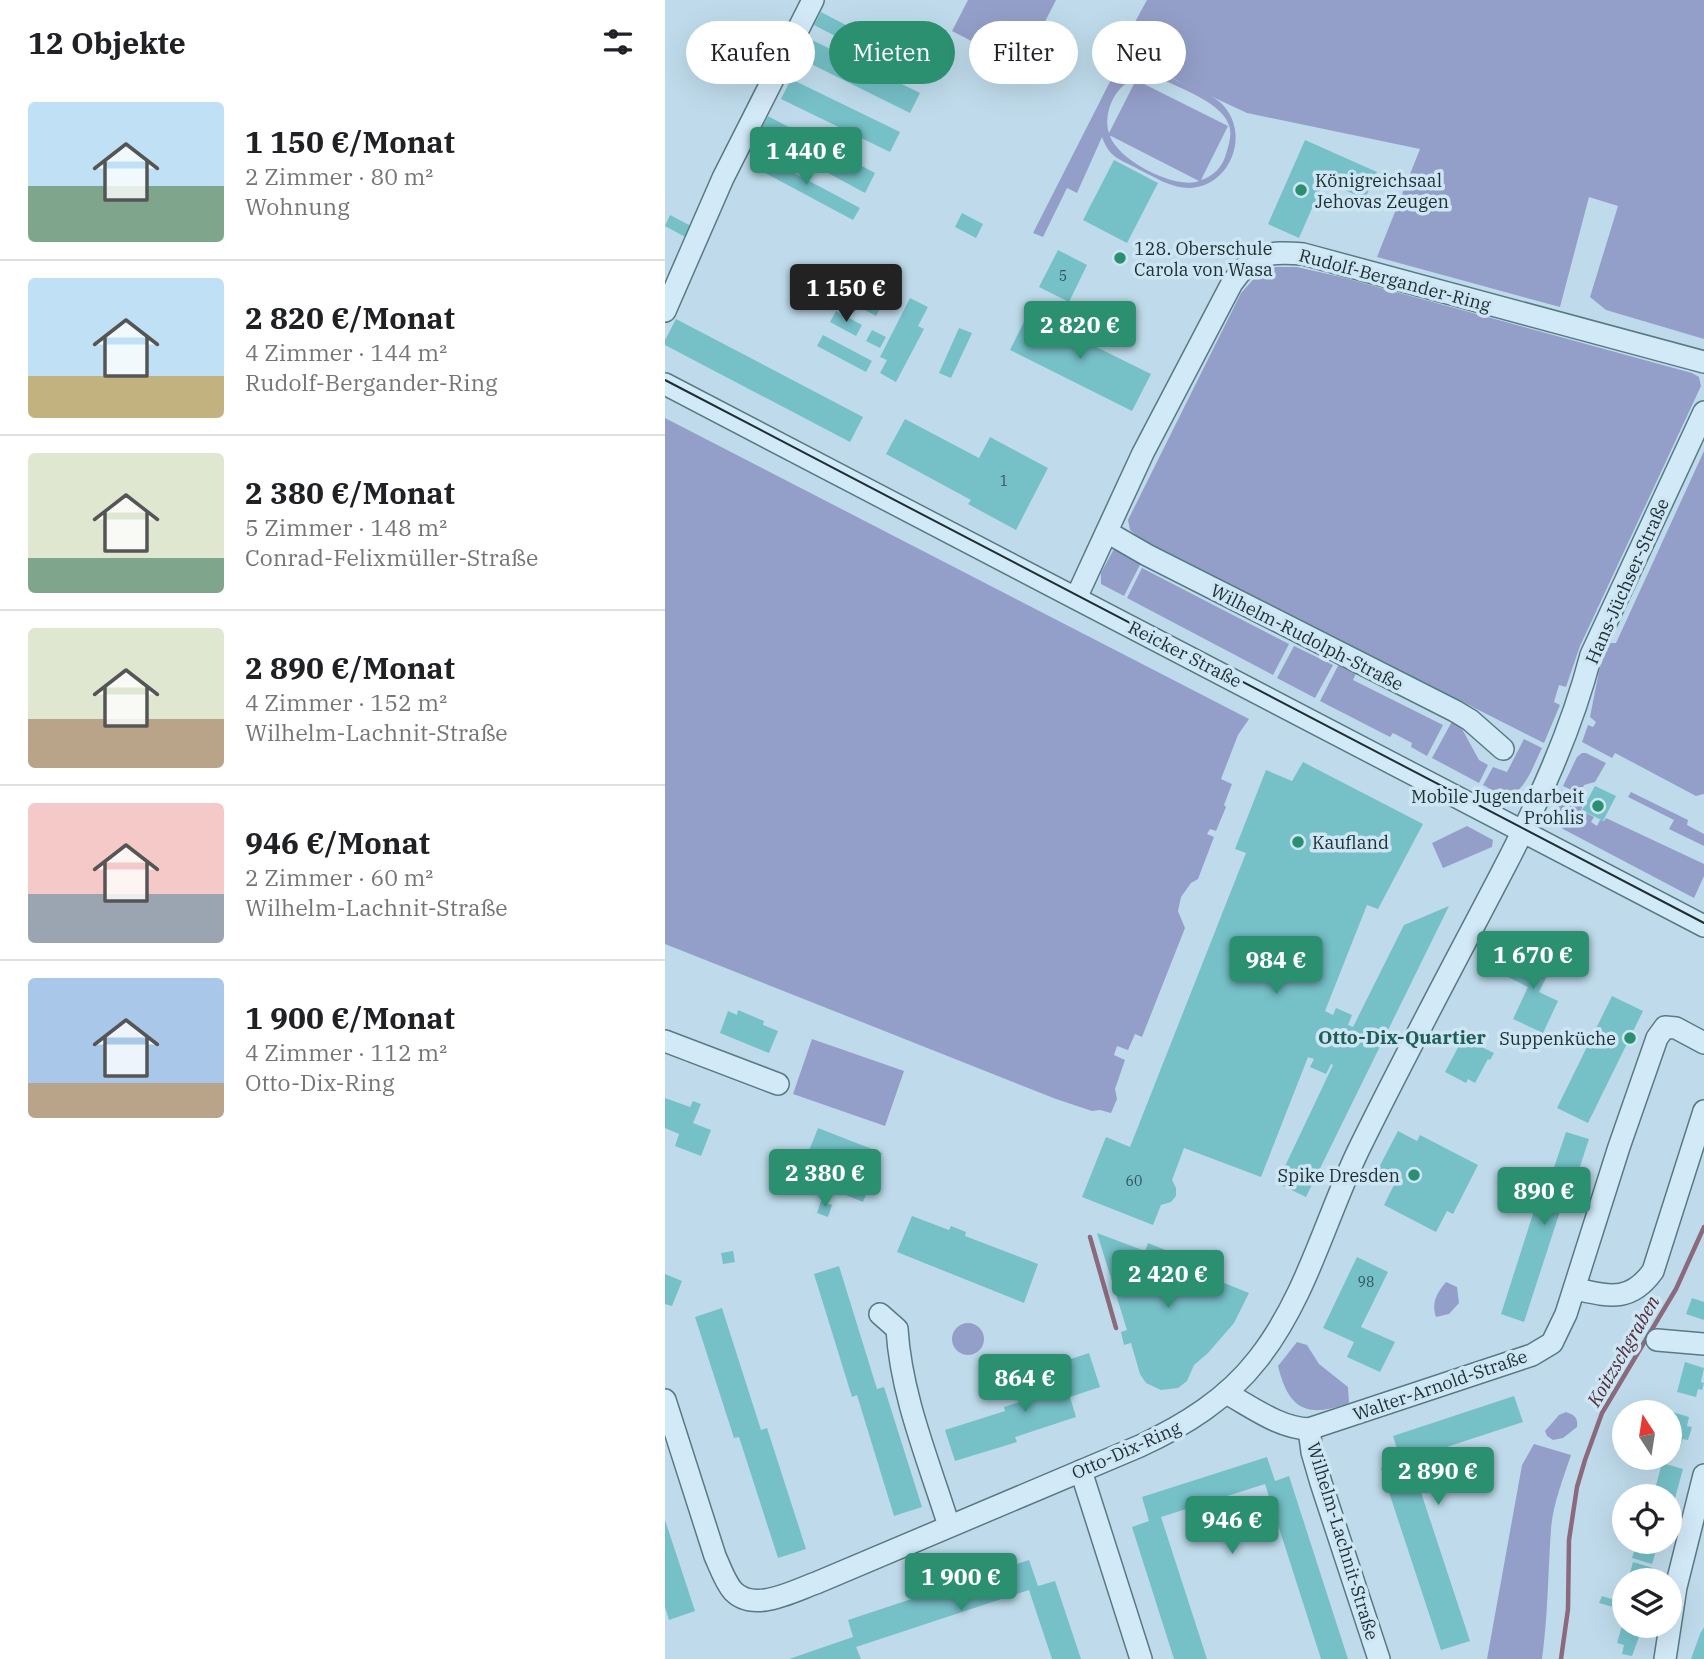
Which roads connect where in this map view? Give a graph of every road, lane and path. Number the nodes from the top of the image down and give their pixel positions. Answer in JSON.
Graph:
{"nodes":[{"id":1,"x":813,"y":0,"type":"edge"},
{"id":2,"x":665,"y":311,"type":"edge"},
{"id":3,"x":1704,"y":362,"type":"edge"},
{"id":4,"x":665,"y":384,"type":"edge"},
{"id":5,"x":1704,"y":412,"type":"edge"},
{"id":6,"x":1107,"y":532,"type":"junction"},
{"id":7,"x":1076,"y":598,"type":"junction"},
{"id":8,"x":1503,"y":749,"type":"dead end"},
{"id":9,"x":1524,"y":831,"type":"junction"},
{"id":10,"x":1704,"y":926,"type":"edge"},
{"id":11,"x":665,"y":1041,"type":"edge"},
{"id":12,"x":1704,"y":1043,"type":"edge"},
{"id":13,"x":778,"y":1084,"type":"dead end"},
{"id":14,"x":1704,"y":1111,"type":"edge"},
{"id":15,"x":1575,"y":1289,"type":"junction"},
{"id":16,"x":880,"y":1314,"type":"dead end"},
{"id":17,"x":1657,"y":1340,"type":"dead end"},
{"id":18,"x":1704,"y":1345,"type":"edge"},
{"id":19,"x":1226,"y":1393,"type":"junction"},
{"id":20,"x":665,"y":1400,"type":"edge"},
{"id":21,"x":1309,"y":1429,"type":"junction"},
{"id":22,"x":1081,"y":1471,"type":"junction"},
{"id":23,"x":1704,"y":1475,"type":"edge"},
{"id":24,"x":949,"y":1526,"type":"junction"},
{"id":25,"x":1141,"y":1659,"type":"edge"},
{"id":26,"x":1379,"y":1659,"type":"edge"},
{"id":27,"x":1665,"y":1659,"type":"edge"}],
"edges":[{"from":1,"to":2,"type":"street"},
{"from":3,"to":6,"type":"street","name":"Rudolf-Bergander-Ring"},
{"from":4,"to":7,"type":"street","name":"Reicker Straße"},
{"from":5,"to":9,"type":"street","name":"Hans-Jüchser-Straße"},
{"from":6,"to":7,"type":"street","name":"Rudolf-Bergander-Ring"},
{"from":6,"to":8,"type":"street","name":"Wilhelm-Rudolph-Straße"},
{"from":7,"to":9,"type":"street","name":"Reicker Straße"},
{"from":9,"to":10,"type":"street","name":"Reicker Straße"},
{"from":9,"to":19,"type":"street","name":"Otto-Dix-Ring"},
{"from":11,"to":13,"type":"street"},
{"from":12,"to":15,"type":"street","name":"Walter-Arnold-Straße"},
{"from":14,"to":15,"type":"street"},
{"from":15,"to":21,"type":"street","name":"Walter-Arnold-Straße"},
{"from":16,"to":24,"type":"street"},
{"from":17,"to":18,"type":"street"},
{"from":19,"to":21,"type":"street","name":"Wilhelm-Lachnit-Straße"},
{"from":19,"to":22,"type":"street","name":"Otto-Dix-Ring"},
{"from":20,"to":24,"type":"street","name":"Otto-Dix-Ring"},
{"from":21,"to":26,"type":"street","name":"Wilhelm-Lachnit-Straße"},
{"from":22,"to":24,"type":"street","name":"Otto-Dix-Ring"},
{"from":22,"to":25,"type":"street"},
{"from":23,"to":27,"type":"street"}]}
